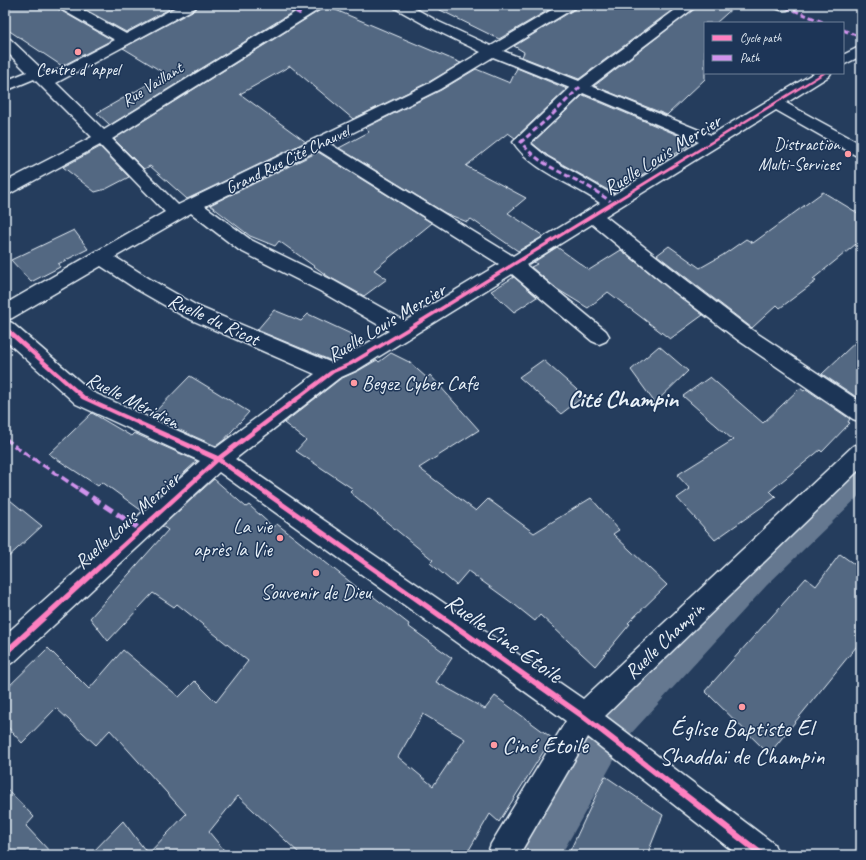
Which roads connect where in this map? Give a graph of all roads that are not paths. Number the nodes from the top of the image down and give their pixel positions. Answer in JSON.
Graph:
{"nodes":[{"id":1,"x":64,"y":5,"type":"edge"},
{"id":2,"x":190,"y":5,"type":"edge"},
{"id":3,"x":316,"y":5,"type":"edge"},
{"id":4,"x":400,"y":5,"type":"edge"},
{"id":5,"x":569,"y":5,"type":"edge"},
{"id":6,"x":691,"y":5,"type":"edge"},
{"id":7,"x":780,"y":5,"type":"edge"},
{"id":8,"x":788,"y":5,"type":"edge"},
{"id":9,"x":126,"y":40,"type":"junction"},
{"id":10,"x":5,"y":42,"type":"edge"},
{"id":11,"x":861,"y":50,"type":"edge"},
{"id":12,"x":492,"y":52,"type":"junction"},
{"id":13,"x":844,"y":60,"type":"edge"},
{"id":14,"x":822,"y":74,"type":"edge"},
{"id":15,"x":42,"y":78,"type":"junction"},
{"id":16,"x":5,"y":87,"type":"edge"},
{"id":17,"x":580,"y":87,"type":"junction"},
{"id":18,"x":775,"y":103,"type":"junction"},
{"id":19,"x":102,"y":138,"type":"junction"},
{"id":20,"x":712,"y":142,"type":"junction"},
{"id":21,"x":318,"y":143,"type":"junction"},
{"id":22,"x":861,"y":151,"type":"edge"},
{"id":23,"x":5,"y":189,"type":"edge"},
{"id":24,"x":613,"y":203,"type":"junction"},
{"id":25,"x":193,"y":205,"type":"junction"},
{"id":26,"x":176,"y":213,"type":"junction"},
{"id":27,"x":593,"y":215,"type":"junction"},
{"id":28,"x":101,"y":257,"type":"junction"},
{"id":29,"x":512,"y":264,"type":"junction"},
{"id":30,"x":5,"y":313,"type":"edge"},
{"id":31,"x":5,"y":328,"type":"edge"},
{"id":32,"x":405,"y":330,"type":"junction"},
{"id":33,"x":599,"y":336,"type":"dead end"},
{"id":34,"x":332,"y":372,"type":"junction"},
{"id":35,"x":861,"y":413,"type":"edge"},
{"id":36,"x":861,"y":453,"type":"edge"},
{"id":37,"x":218,"y":459,"type":"junction"},
{"id":38,"x":5,"y":653,"type":"edge"},
{"id":39,"x":584,"y":717,"type":"junction"},
{"id":40,"x":502,"y":855,"type":"edge"},
{"id":41,"x":763,"y":855,"type":"edge"}],
"edges":[{"from":1,"to":9,"type":"street"},
{"from":2,"to":9,"type":"street"},
{"from":3,"to":19,"type":"street","name":"Rue Vaillant"},
{"from":4,"to":12,"type":"street"},
{"from":5,"to":12,"type":"street","name":"Grand Rue Cité Chauvel"},
{"from":6,"to":17,"type":"street"},
{"from":7,"to":8,"type":"street"},
{"from":9,"to":15,"type":"street"},
{"from":10,"to":15,"type":"street"},
{"from":11,"to":13,"type":"street"},
{"from":12,"to":17,"type":"street"},
{"from":12,"to":21,"type":"street","name":"Grand Rue Cité Chauvel"},
{"from":14,"to":18,"type":"street","name":"Ruelle Louis Mercier"},
{"from":15,"to":16,"type":"street"},
{"from":15,"to":19,"type":"street"},
{"from":17,"to":20,"type":"street"},
{"from":17,"to":24,"type":"street"},
{"from":18,"to":20,"type":"street","name":"Ruelle Louis Mercier"},
{"from":18,"to":22,"type":"street"},
{"from":19,"to":23,"type":"street","name":"Rue Vaillant"},
{"from":19,"to":26,"type":"street"},
{"from":20,"to":24,"type":"street","name":"Ruelle Louis Mercier"},
{"from":21,"to":25,"type":"street","name":"Grand Rue Cité Chauvel"},
{"from":21,"to":29,"type":"street"},
{"from":24,"to":27,"type":"street","name":"Ruelle Louis Mercier"},
{"from":25,"to":26,"type":"street","name":"Grand Rue Cité Chauvel"},
{"from":25,"to":32,"type":"street"},
{"from":26,"to":28,"type":"street","name":"Grand Rue Cité Chauvel"},
{"from":27,"to":29,"type":"street","name":"Ruelle Louis Mercier"},
{"from":27,"to":35,"type":"street"},
{"from":28,"to":30,"type":"street","name":"Grand Rue Cité Chauvel"},
{"from":28,"to":34,"type":"street","name":"Ruelle du Ricot"},
{"from":29,"to":32,"type":"street","name":"Ruelle Louis Mercier"},
{"from":29,"to":33,"type":"street"},
{"from":31,"to":37,"type":"street","name":"Ruelle Méridien"},
{"from":32,"to":34,"type":"street","name":"Ruelle Louis Mercier"},
{"from":34,"to":37,"type":"street","name":"Ruelle Louis Mercier"},
{"from":36,"to":39,"type":"street","name":"Ruelle Champin"},
{"from":37,"to":38,"type":"street","name":"Ruelle Louis Mercier"},
{"from":37,"to":39,"type":"street","name":"Ruelle Cine Etoile"},
{"from":39,"to":40,"type":"street","name":"Ruelle Champin"},
{"from":39,"to":41,"type":"street","name":"Ruelle Cine Etoile"}]}
